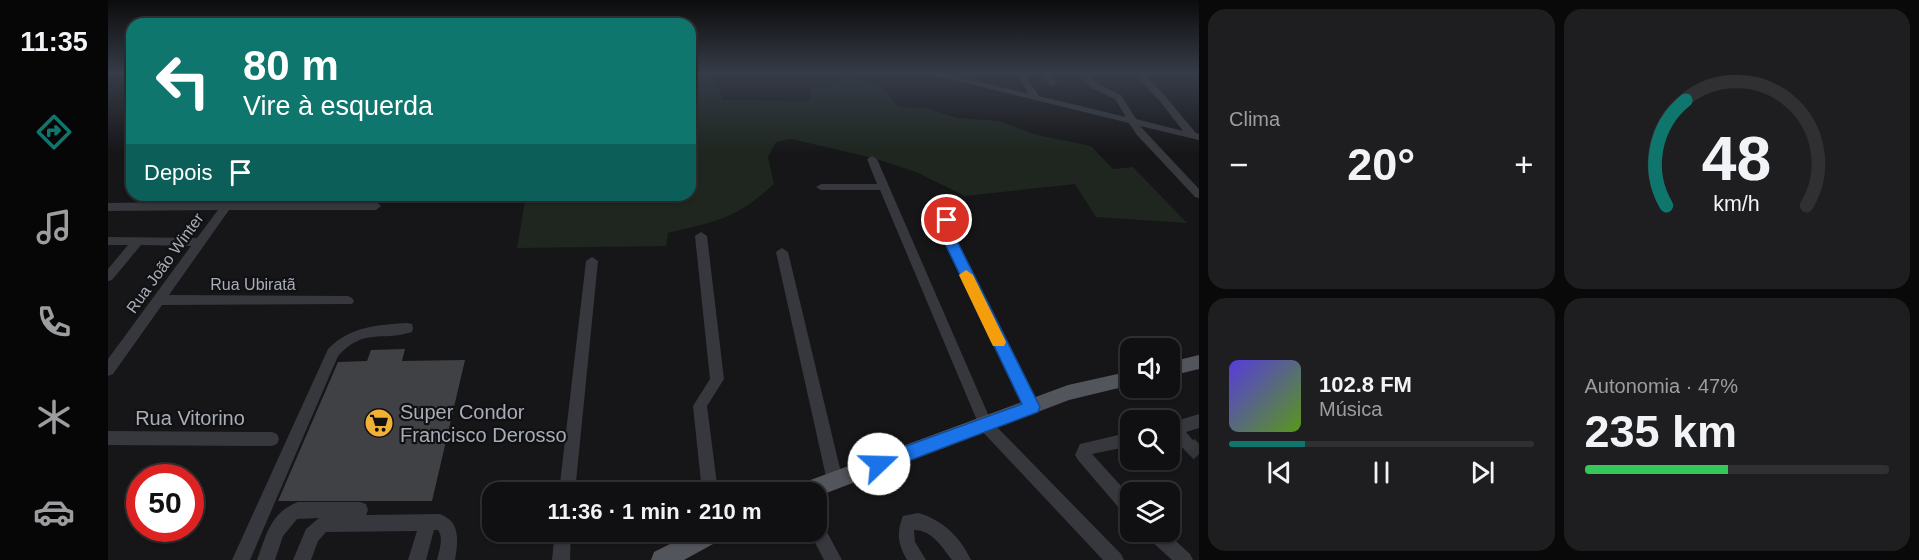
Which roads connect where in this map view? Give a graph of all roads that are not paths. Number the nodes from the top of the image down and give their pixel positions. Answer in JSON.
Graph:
{"nodes":[{"id":1,"x":1045,"y":100,"type":"edge"},
{"id":2,"x":1121,"y":100,"type":"edge"},
{"id":3,"x":1164,"y":100,"type":"edge"},
{"id":4,"x":1131,"y":121,"type":"junction"},
{"id":5,"x":1196,"y":136,"type":"edge"},
{"id":6,"x":872,"y":159,"type":"dead end"},
{"id":7,"x":821,"y":188,"type":"dead end"},
{"id":8,"x":884,"y":188,"type":"junction"},
{"id":9,"x":1199,"y":195,"type":"edge"},
{"id":10,"x":227,"y":205,"type":"junction"},
{"id":11,"x":375,"y":206,"type":"dead end"},
{"id":12,"x":108,"y":207,"type":"edge"},
{"id":13,"x":964,"y":217,"type":"dead end"},
{"id":14,"x":701,"y":236,"type":"dead end"},
{"id":15,"x":108,"y":241,"type":"edge"},
{"id":16,"x":138,"y":241,"type":"junction"},
{"id":17,"x":201,"y":242,"type":"junction"},
{"id":18,"x":782,"y":252,"type":"dead end"},
{"id":19,"x":592,"y":261,"type":"dead end"},
{"id":20,"x":108,"y":277,"type":"edge"},
{"id":21,"x":159,"y":300,"type":"junction"},
{"id":22,"x":348,"y":301,"type":"dead end"},
{"id":23,"x":407,"y":328,"type":"dead end"},
{"id":24,"x":1199,"y":362,"type":"edge"},
{"id":25,"x":1180,"y":367,"type":"edge"},
{"id":26,"x":108,"y":370,"type":"edge"},
{"id":27,"x":1120,"y":381,"type":"edge"},
{"id":28,"x":1032,"y":407,"type":"junction"},
{"id":29,"x":1199,"y":421,"type":"edge"},
{"id":30,"x":986,"y":425,"type":"junction"},
{"id":31,"x":1180,"y":427,"type":"edge"},
{"id":32,"x":1180,"y":437,"type":"edge"},
{"id":33,"x":108,"y":438,"type":"edge"},
{"id":34,"x":272,"y":439,"type":"dead end"},
{"id":35,"x":1120,"y":441,"type":"edge"},
{"id":36,"x":1189,"y":444,"type":"tunnel mouth"},
{"id":37,"x":835,"y":481,"type":"junction"},
{"id":38,"x":568,"y":482,"type":"edge"},
{"id":39,"x":709,"y":482,"type":"edge"},
{"id":40,"x":827,"y":484,"type":"edge"},
{"id":41,"x":1120,"y":497,"type":"edge"},
{"id":42,"x":360,"y":510,"type":"dead end"},
{"id":43,"x":428,"y":522,"type":"junction"},
{"id":44,"x":562,"y":542,"type":"edge"},
{"id":45,"x":695,"y":542,"type":"edge"},
{"id":46,"x":823,"y":542,"type":"edge"},
{"id":47,"x":1165,"y":542,"type":"edge"},
{"id":48,"x":241,"y":560,"type":"edge"},
{"id":49,"x":266,"y":560,"type":"edge"},
{"id":50,"x":302,"y":560,"type":"edge"},
{"id":51,"x":417,"y":560,"type":"edge"},
{"id":52,"x":446,"y":560,"type":"edge"},
{"id":53,"x":561,"y":560,"type":"edge"},
{"id":54,"x":662,"y":560,"type":"edge"},
{"id":55,"x":833,"y":560,"type":"edge"},
{"id":56,"x":917,"y":560,"type":"edge"},
{"id":57,"x":962,"y":560,"type":"edge"},
{"id":58,"x":1114,"y":560,"type":"edge"},
{"id":59,"x":1184,"y":560,"type":"edge"}],
"edges":[{"from":1,"to":4,"type":"street"},
{"from":2,"to":4,"type":"street"},
{"from":3,"to":5,"type":"street"},
{"from":4,"to":5,"type":"street"},
{"from":4,"to":9,"type":"street"},
{"from":6,"to":8,"type":"street"},
{"from":7,"to":8,"type":"street"},
{"from":8,"to":30,"type":"street"},
{"from":10,"to":11,"type":"street"},
{"from":10,"to":12,"type":"street"},
{"from":10,"to":17,"type":"street","name":"Rua João Winter"},
{"from":13,"to":28,"type":"street"},
{"from":14,"to":39,"type":"street"},
{"from":15,"to":16,"type":"street"},
{"from":16,"to":17,"type":"street"},
{"from":16,"to":20,"type":"street"},
{"from":17,"to":21,"type":"street","name":"Rua João Winter"},
{"from":18,"to":37,"type":"street"},
{"from":19,"to":38,"type":"street"},
{"from":21,"to":22,"type":"street","name":"Rua Ubiratã"},
{"from":21,"to":26,"type":"street","name":"Rua João Winter"},
{"from":23,"to":48,"type":"street"},
{"from":24,"to":25,"type":"main road"},
{"from":27,"to":28,"type":"main road"},
{"from":28,"to":30,"type":"main road"},
{"from":29,"to":31,"type":"street"},
{"from":30,"to":37,"type":"main road"},
{"from":30,"to":58,"type":"street"},
{"from":32,"to":36,"type":"street"},
{"from":33,"to":34,"type":"street","name":"Rua Vitorino"},
{"from":35,"to":41,"type":"street"},
{"from":37,"to":40,"type":"main road"},
{"from":42,"to":49,"type":"street"},
{"from":43,"to":50,"type":"street"},
{"from":43,"to":51,"type":"street"},
{"from":43,"to":52,"type":"street"},
{"from":44,"to":53,"type":"street"},
{"from":45,"to":54,"type":"main road"},
{"from":46,"to":55,"type":"street"},
{"from":47,"to":59,"type":"street"},
{"from":56,"to":57,"type":"street"}]}
